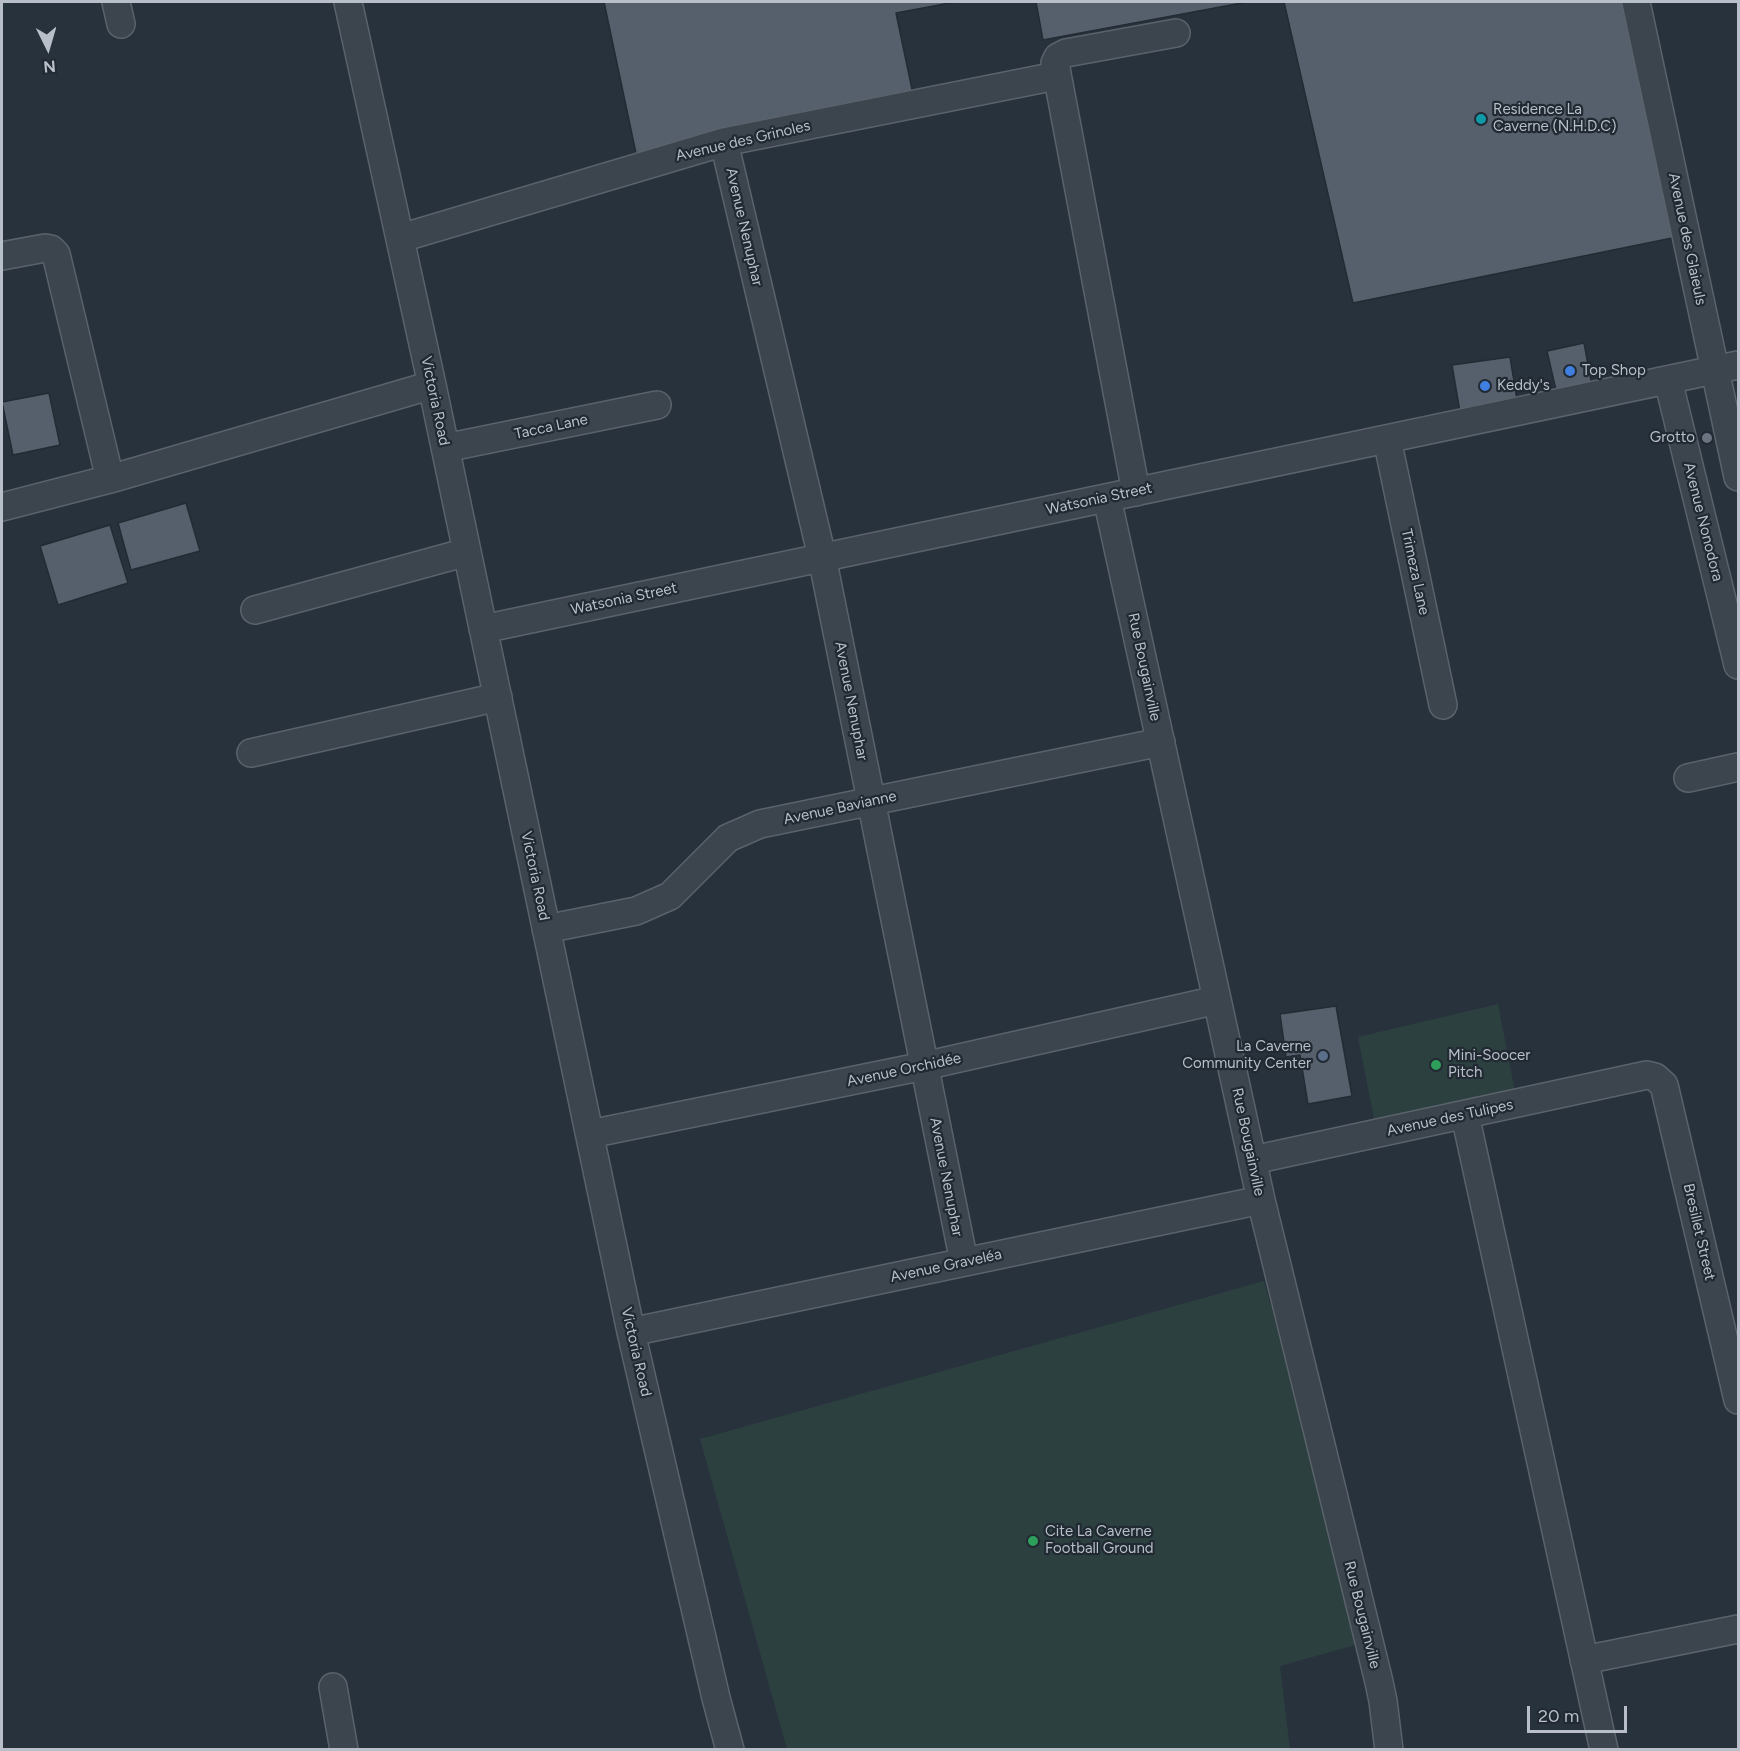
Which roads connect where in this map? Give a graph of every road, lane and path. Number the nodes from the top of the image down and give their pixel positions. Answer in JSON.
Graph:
{"nodes":[{"id":1,"x":348,"y":2,"type":"edge"},
{"id":2,"x":1636,"y":2,"type":"edge"},
{"id":3,"x":1176,"y":33,"type":"dead end"},
{"id":4,"x":1056,"y":76,"type":"junction"},
{"id":5,"x":724,"y":142,"type":"junction"},
{"id":6,"x":401,"y":238,"type":"junction"},
{"id":7,"x":2,"y":256,"type":"edge"},
{"id":8,"x":1727,"y":368,"type":"edge"},
{"id":9,"x":1668,"y":380,"type":"junction"},
{"id":10,"x":432,"y":385,"type":"junction"},
{"id":11,"x":657,"y":405,"type":"dead end"},
{"id":12,"x":1387,"y":439,"type":"junction"},
{"id":13,"x":445,"y":448,"type":"junction"},
{"id":14,"x":1738,"y":477,"type":"edge"},
{"id":15,"x":110,"y":479,"type":"junction"},
{"id":16,"x":1136,"y":492,"type":"junction"},
{"id":17,"x":1107,"y":498,"type":"junction"},
{"id":18,"x":2,"y":507,"type":"edge"},
{"id":19,"x":467,"y":552,"type":"junction"},
{"id":20,"x":822,"y":557,"type":"junction"},
{"id":21,"x":255,"y":610,"type":"dead end"},
{"id":22,"x":483,"y":629,"type":"junction"},
{"id":23,"x":1738,"y":665,"type":"edge"},
{"id":24,"x":498,"y":697,"type":"junction"},
{"id":25,"x":1443,"y":705,"type":"dead end"},
{"id":26,"x":1161,"y":742,"type":"junction"},
{"id":27,"x":251,"y":753,"type":"dead end"},
{"id":28,"x":1738,"y":767,"type":"edge"},
{"id":29,"x":1688,"y":778,"type":"dead end"},
{"id":30,"x":871,"y":801,"type":"junction"},
{"id":31,"x":546,"y":929,"type":"junction"},
{"id":32,"x":1217,"y":1000,"type":"junction"},
{"id":33,"x":924,"y":1066,"type":"junction"},
{"id":34,"x":1647,"y":1075,"type":"joint"},
{"id":35,"x":1465,"y":1115,"type":"junction"},
{"id":36,"x":590,"y":1134,"type":"junction"},
{"id":37,"x":1253,"y":1160,"type":"junction"},
{"id":38,"x":1261,"y":1200,"type":"junction"},
{"id":39,"x":964,"y":1262,"type":"junction"},
{"id":40,"x":631,"y":1332,"type":"junction"},
{"id":41,"x":1738,"y":1400,"type":"edge"},
{"id":42,"x":1738,"y":1629,"type":"edge"},
{"id":43,"x":1584,"y":1660,"type":"junction"},
{"id":44,"x":333,"y":1687,"type":"dead end"},
{"id":45,"x":344,"y":1749,"type":"edge"},
{"id":46,"x":730,"y":1749,"type":"edge"},
{"id":47,"x":1389,"y":1749,"type":"edge"},
{"id":48,"x":1604,"y":1749,"type":"edge"}],
"edges":[{"from":1,"to":6,"type":"street","name":"Victoria Road"},
{"from":2,"to":8,"type":"street","name":"Avenue des Glaieuls"},
{"from":3,"to":4,"type":"street"},
{"from":4,"to":5,"type":"street","name":"Avenue des Grinoles"},
{"from":4,"to":16,"type":"street"},
{"from":5,"to":6,"type":"street","name":"Avenue des Grinoles"},
{"from":5,"to":20,"type":"street","name":"Avenue Nenuphar"},
{"from":6,"to":10,"type":"street","name":"Victoria Road"},
{"from":7,"to":15,"type":"street"},
{"from":8,"to":9,"type":"street","name":"Watsonia Street"},
{"from":8,"to":14,"type":"street","name":"Avenue des Glaieuls"},
{"from":9,"to":12,"type":"street","name":"Watsonia Street"},
{"from":9,"to":23,"type":"street","name":"Avenue Nonodora"},
{"from":10,"to":13,"type":"street","name":"Victoria Road"},
{"from":10,"to":15,"type":"street"},
{"from":11,"to":13,"type":"street","name":"Tacca Lane"},
{"from":12,"to":16,"type":"street","name":"Watsonia Street"},
{"from":12,"to":25,"type":"street","name":"Trimeza Lane"},
{"from":13,"to":19,"type":"street","name":"Victoria Road"},
{"from":15,"to":18,"type":"street"},
{"from":16,"to":17,"type":"street","name":"Watsonia Street"},
{"from":17,"to":20,"type":"street","name":"Watsonia Street"},
{"from":17,"to":26,"type":"street","name":"Rue Bougainville"},
{"from":19,"to":21,"type":"street"},
{"from":19,"to":22,"type":"street","name":"Victoria Road"},
{"from":20,"to":22,"type":"street","name":"Watsonia Street"},
{"from":20,"to":30,"type":"street","name":"Avenue Nenuphar"},
{"from":22,"to":24,"type":"street","name":"Victoria Road"},
{"from":24,"to":27,"type":"street"},
{"from":24,"to":31,"type":"street","name":"Victoria Road"},
{"from":26,"to":30,"type":"street","name":"Avenue Bavianne"},
{"from":26,"to":32,"type":"street","name":"Rue Bougainville"},
{"from":28,"to":29,"type":"street"},
{"from":30,"to":31,"type":"street","name":"Avenue Bavianne"},
{"from":30,"to":33,"type":"street","name":"Avenue Nenuphar"},
{"from":31,"to":36,"type":"street","name":"Victoria Road"},
{"from":32,"to":33,"type":"street","name":"Avenue Orchidée"},
{"from":32,"to":37,"type":"street","name":"Rue Bougainville"},
{"from":33,"to":36,"type":"street","name":"Avenue Orchidée"},
{"from":33,"to":39,"type":"street","name":"Avenue Nenuphar"},
{"from":34,"to":35,"type":"street","name":"Avenue des Tulipes"},
{"from":34,"to":41,"type":"street","name":"Bresillet Street"},
{"from":35,"to":37,"type":"street","name":"Avenue des Tulipes"},
{"from":35,"to":43,"type":"street"},
{"from":36,"to":40,"type":"street","name":"Victoria Road"},
{"from":37,"to":38,"type":"street","name":"Rue Bougainville"},
{"from":38,"to":39,"type":"street","name":"Avenue Graveléa"},
{"from":38,"to":47,"type":"street","name":"Rue Bougainville"},
{"from":39,"to":40,"type":"street","name":"Avenue Graveléa"},
{"from":40,"to":46,"type":"street","name":"Victoria Road"},
{"from":42,"to":43,"type":"street"},
{"from":43,"to":48,"type":"street"},
{"from":44,"to":45,"type":"street"}]}
